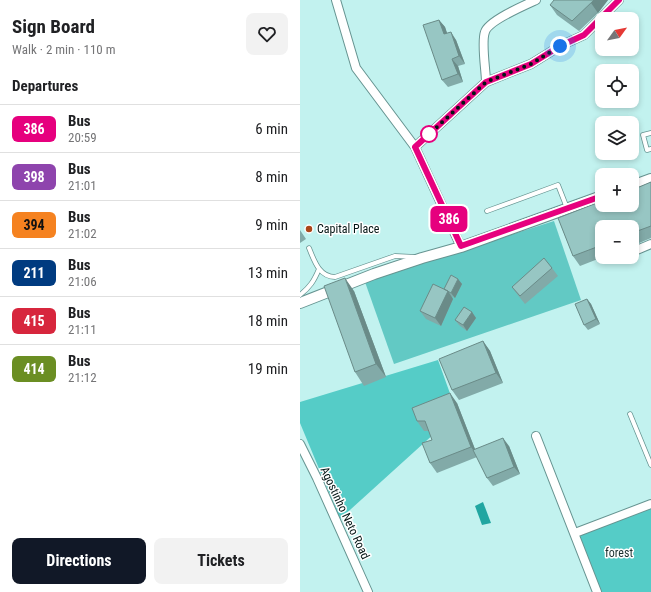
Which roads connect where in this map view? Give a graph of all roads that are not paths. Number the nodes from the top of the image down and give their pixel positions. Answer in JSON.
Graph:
{"nodes":[{"id":1,"x":336,"y":0,"type":"edge"},
{"id":2,"x":536,"y":0,"type":"edge"},
{"id":3,"x":620,"y":0,"type":"edge"},
{"id":4,"x":486,"y":82,"type":"junction"},
{"id":5,"x":651,"y":133,"type":"edge"},
{"id":6,"x":415,"y":147,"type":"junction"},
{"id":7,"x":651,"y":149,"type":"edge"},
{"id":8,"x":651,"y":179,"type":"edge"},
{"id":9,"x":639,"y":183,"type":"edge"},
{"id":10,"x":595,"y":198,"type":"edge"},
{"id":11,"x":568,"y":208,"type":"junction"},
{"id":12,"x":487,"y":211,"type":"dead end"},
{"id":13,"x":651,"y":244,"type":"edge"},
{"id":14,"x":461,"y":246,"type":"junction"},
{"id":15,"x":308,"y":248,"type":"dead end"},
{"id":16,"x":639,"y":249,"type":"edge"},
{"id":17,"x":422,"y":258,"type":"junction"},
{"id":18,"x":319,"y":269,"type":"junction"},
{"id":19,"x":300,"y":295,"type":"edge"},
{"id":20,"x":300,"y":303,"type":"edge"},
{"id":21,"x":630,"y":414,"type":"dead end"},
{"id":22,"x":536,"y":436,"type":"dead end"},
{"id":23,"x":300,"y":444,"type":"edge"},
{"id":24,"x":651,"y":465,"type":"edge"},
{"id":25,"x":651,"y":504,"type":"edge"},
{"id":26,"x":575,"y":533,"type":"junction"},
{"id":27,"x":368,"y":592,"type":"edge"},
{"id":28,"x":598,"y":592,"type":"edge"}],
"edges":[{"from":1,"to":6,"type":"street"},
{"from":2,"to":4,"type":"street"},
{"from":3,"to":4,"type":"street"},
{"from":4,"to":6,"type":"street"},
{"from":5,"to":7,"type":"lane"},
{"from":6,"to":14,"type":"street"},
{"from":8,"to":9,"type":"street"},
{"from":10,"to":11,"type":"street"},
{"from":11,"to":12,"type":"lane"},
{"from":11,"to":14,"type":"street"},
{"from":13,"to":16,"type":"street"},
{"from":14,"to":17,"type":"street"},
{"from":15,"to":18,"type":"lane"},
{"from":17,"to":18,"type":"lane"},
{"from":17,"to":20,"type":"street"},
{"from":18,"to":19,"type":"lane"},
{"from":21,"to":24,"type":"lane"},
{"from":22,"to":26,"type":"street"},
{"from":23,"to":27,"type":"street","name":"Agostinho Neto Road"},
{"from":25,"to":26,"type":"street"},
{"from":26,"to":28,"type":"street"}]}
